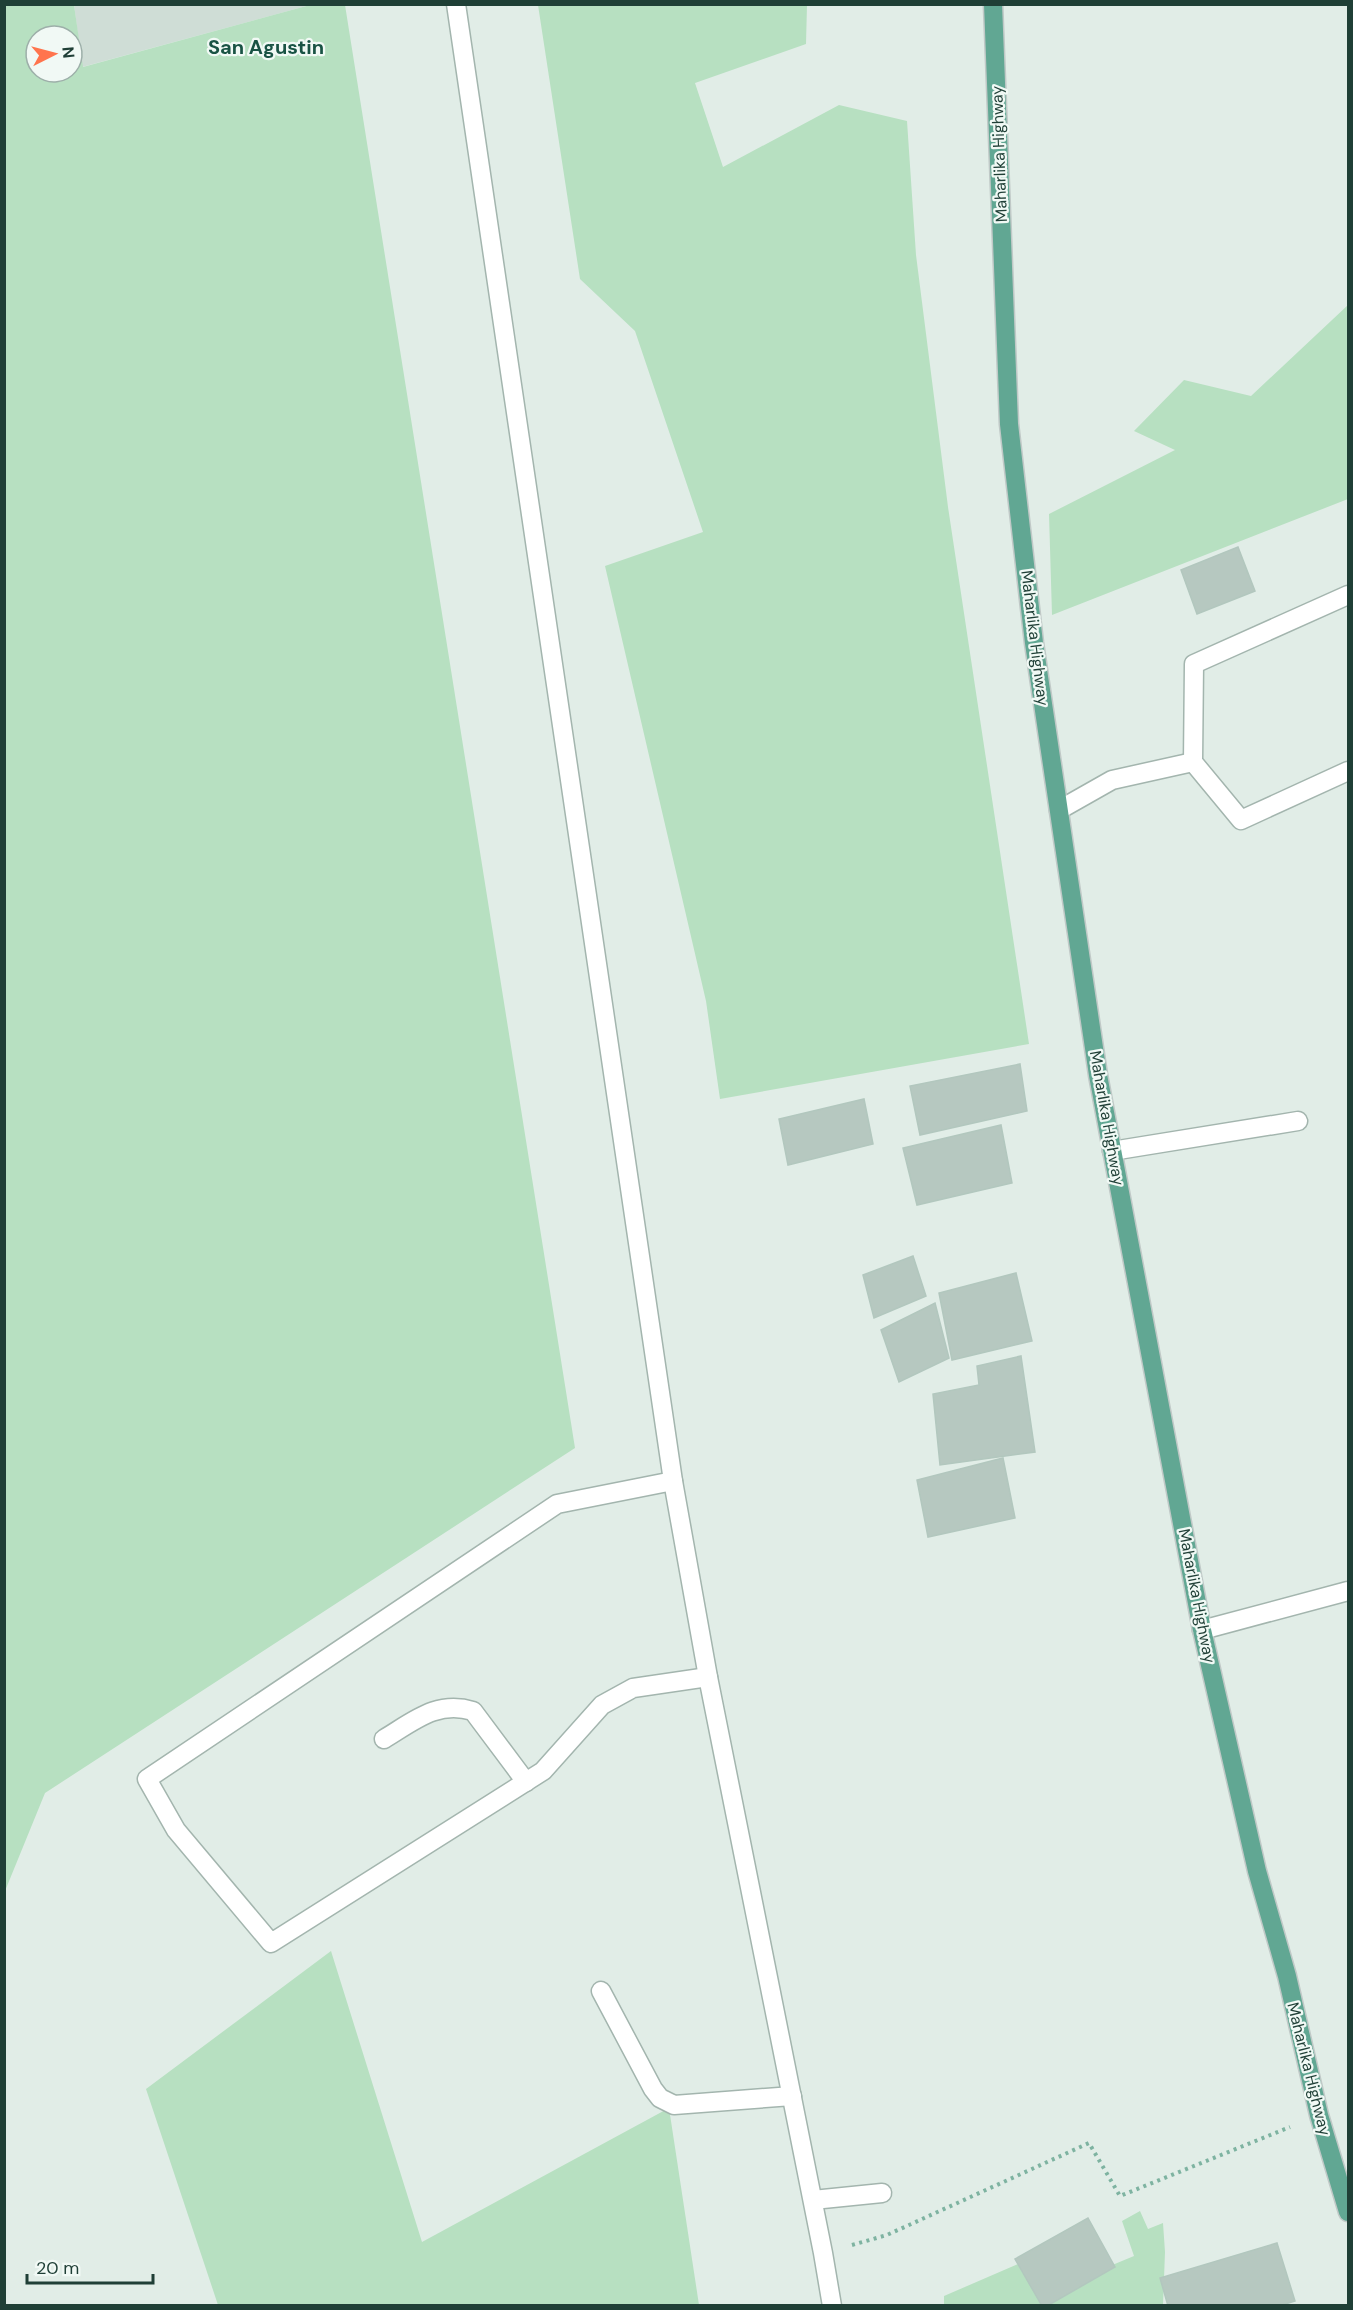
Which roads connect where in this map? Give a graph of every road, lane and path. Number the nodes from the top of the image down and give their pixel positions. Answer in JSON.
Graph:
{"nodes":[{"id":1,"x":456,"y":4,"type":"edge"},
{"id":2,"x":993,"y":4,"type":"edge"},
{"id":3,"x":1348,"y":595,"type":"edge"},
{"id":4,"x":1192,"y":762,"type":"junction"},
{"id":5,"x":1348,"y":771,"type":"edge"},
{"id":6,"x":1059,"y":810,"type":"junction"},
{"id":7,"x":1298,"y":1121,"type":"dead end"},
{"id":8,"x":1112,"y":1151,"type":"junction"},
{"id":9,"x":674,"y":1481,"type":"junction"},
{"id":10,"x":1348,"y":1591,"type":"edge"},
{"id":11,"x":1202,"y":1630,"type":"junction"},
{"id":12,"x":708,"y":1677,"type":"junction"},
{"id":13,"x":384,"y":1739,"type":"dead end"},
{"id":14,"x":526,"y":1782,"type":"junction"},
{"id":15,"x":601,"y":1991,"type":"dead end"},
{"id":16,"x":792,"y":2096,"type":"junction"},
{"id":17,"x":1319,"y":2115,"type":"junction"},
{"id":18,"x":882,"y":2193,"type":"dead end"},
{"id":19,"x":813,"y":2200,"type":"junction"},
{"id":20,"x":1348,"y":2212,"type":"edge"},
{"id":21,"x":823,"y":2253,"type":"junction"},
{"id":22,"x":832,"y":2306,"type":"edge"}],
"edges":[{"from":1,"to":9,"type":"street"},
{"from":2,"to":6,"type":"main road","name":"Maharlika Highway"},
{"from":3,"to":4,"type":"street"},
{"from":4,"to":5,"type":"street"},
{"from":4,"to":6,"type":"street"},
{"from":6,"to":8,"type":"main road","name":"Maharlika Highway"},
{"from":7,"to":8,"type":"street"},
{"from":8,"to":11,"type":"main road","name":"Maharlika Highway"},
{"from":9,"to":12,"type":"street"},
{"from":9,"to":14,"type":"street"},
{"from":10,"to":11,"type":"street"},
{"from":11,"to":17,"type":"main road","name":"Maharlika Highway"},
{"from":12,"to":14,"type":"street"},
{"from":12,"to":16,"type":"street"},
{"from":13,"to":14,"type":"street"},
{"from":15,"to":16,"type":"street"},
{"from":16,"to":19,"type":"street"},
{"from":17,"to":20,"type":"main road","name":"Maharlika Highway"},
{"from":17,"to":21,"type":"path"},
{"from":18,"to":19,"type":"street"},
{"from":19,"to":21,"type":"street"},
{"from":21,"to":22,"type":"street"}]}
